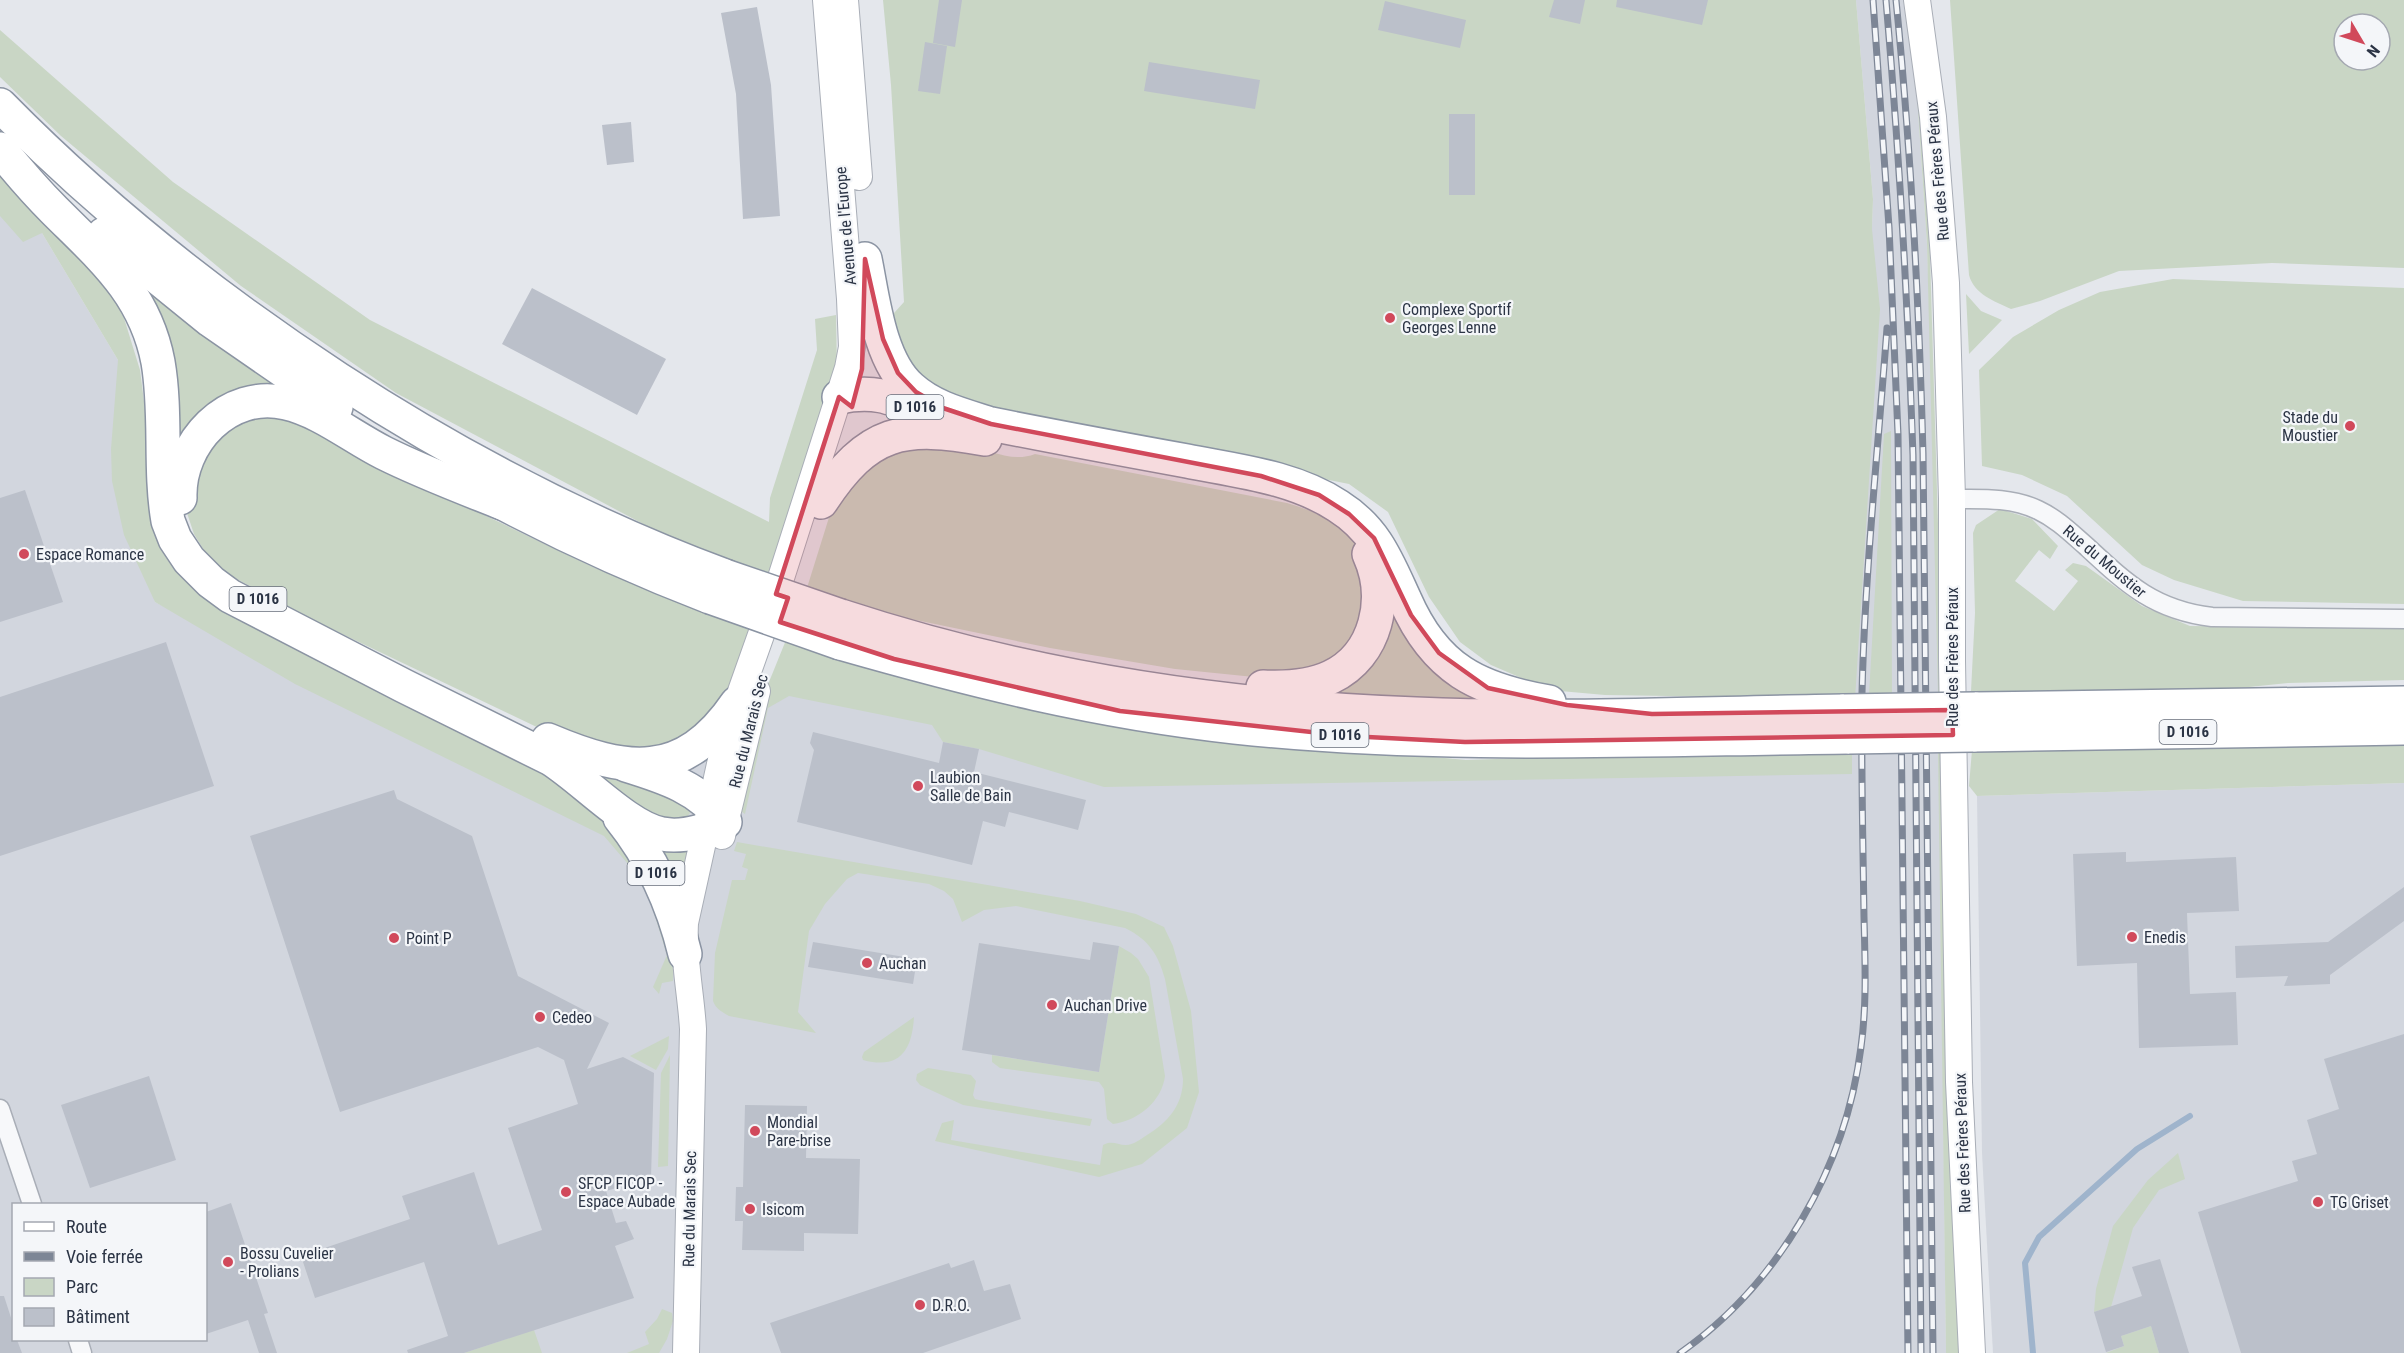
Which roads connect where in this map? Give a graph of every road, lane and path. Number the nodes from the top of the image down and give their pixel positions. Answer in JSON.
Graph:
{"nodes":[{"id":1,"x":826,"y":0,"type":"edge"},
{"id":2,"x":845,"y":0,"type":"edge"},
{"id":3,"x":1917,"y":0,"type":"edge"},
{"id":4,"x":0,"y":105,"type":"edge"},
{"id":5,"x":0,"y":140,"type":"edge"},
{"id":6,"x":0,"y":149,"type":"edge"},
{"id":7,"x":865,"y":259,"type":"junction"},
{"id":8,"x":849,"y":399,"type":"junction"},
{"id":9,"x":991,"y":424,"type":"junction"},
{"id":10,"x":922,"y":431,"type":"junction"},
{"id":11,"x":832,"y":445,"type":"junction"},
{"id":12,"x":1952,"y":499,"type":"junction"},
{"id":13,"x":821,"y":502,"type":"junction"},
{"id":14,"x":502,"y":503,"type":"junction"},
{"id":15,"x":718,"y":587,"type":"junction"},
{"id":16,"x":2404,"y":619,"type":"edge"},
{"id":17,"x":840,"y":629,"type":"junction"},
{"id":18,"x":1097,"y":681,"type":"junction"},
{"id":19,"x":737,"y":703,"type":"junction"},
{"id":20,"x":2404,"y":703,"type":"edge"},
{"id":21,"x":1652,"y":714,"type":"junction"},
{"id":22,"x":1974,"y":722,"type":"junction"},
{"id":23,"x":1847,"y":724,"type":"junction"},
{"id":24,"x":2404,"y":728,"type":"edge"},
{"id":25,"x":626,"y":765,"type":"junction"},
{"id":26,"x":608,"y":803,"type":"junction"},
{"id":27,"x":714,"y":819,"type":"junction"},
{"id":28,"x":685,"y":954,"type":"junction"},
{"id":29,"x":693,"y":1029,"type":"junction"},
{"id":30,"x":0,"y":1109,"type":"edge"},
{"id":31,"x":32,"y":1203,"type":"edge"},
{"id":32,"x":686,"y":1353,"type":"edge"},
{"id":33,"x":1972,"y":1353,"type":"edge"}],
"edges":[{"from":1,"to":8,"type":"street","name":"Avenue de l'Europe"},
{"from":2,"to":7,"type":"street","name":"Avenue de l'Europe"},
{"from":3,"to":12,"type":"street","name":"Rue des Frères Péraux"},
{"from":4,"to":15,"type":"highway","number":"D 1016"},
{"from":5,"to":14,"type":"highway","number":"D 1016"},
{"from":6,"to":26,"type":"highway","number":"D 1016"},
{"from":7,"to":8,"type":"street","name":"Avenue de l'Europe"},
{"from":7,"to":9,"type":"highway","number":"D 1016"},
{"from":8,"to":9,"type":"highway","number":"D 1016"},
{"from":8,"to":10,"type":"highway","number":"D 1016"},
{"from":8,"to":11,"type":"street","name":"Avenue de l'Europe"},
{"from":9,"to":21,"type":"highway","number":"D 1016"},
{"from":10,"to":13,"type":"highway","number":"D 1016"},
{"from":10,"to":18,"type":"highway","number":"D 1016"},
{"from":11,"to":13,"type":"street","name":"Rue du Marais Sec"},
{"from":11,"to":19,"type":"street","name":"Rue du Marais Sec"},
{"from":12,"to":16,"type":"street","name":"Rue du Moustier"},
{"from":12,"to":33,"type":"street","name":"Rue des Frères Péraux"},
{"from":13,"to":27,"type":"street","name":"Rue du Marais Sec"},
{"from":14,"to":15,"type":"highway","number":"D 1016"},
{"from":14,"to":25,"type":"highway","number":"D 1016"},
{"from":15,"to":17,"type":"highway","number":"D 1016","bridge":true},
{"from":17,"to":18,"type":"highway","number":"D 1016"},
{"from":17,"to":23,"type":"highway","number":"D 1016"},
{"from":18,"to":21,"type":"highway","number":"D 1016"},
{"from":19,"to":25,"type":"highway","number":"D 1016"},
{"from":19,"to":27,"type":"street","name":"Rue du Marais Sec"},
{"from":20,"to":22,"type":"highway","number":"D 1016"},
{"from":21,"to":23,"type":"highway","number":"D 1016"},
{"from":22,"to":23,"type":"highway","number":"D 1016","bridge":true},
{"from":22,"to":24,"type":"highway","number":"D 1016"},
{"from":25,"to":27,"type":"highway","number":"D 1016"},
{"from":26,"to":27,"type":"highway","number":"D 1016"},
{"from":26,"to":28,"type":"highway","number":"D 1016"},
{"from":27,"to":28,"type":"street","name":"Rue du Marais Sec"},
{"from":27,"to":29,"type":"street","name":"Rue du Marais Sec"},
{"from":28,"to":29,"type":"street","name":"Rue du Marais Sec"},
{"from":29,"to":32,"type":"street","name":"Rue du Marais Sec"},
{"from":30,"to":31,"type":"street"}]}
